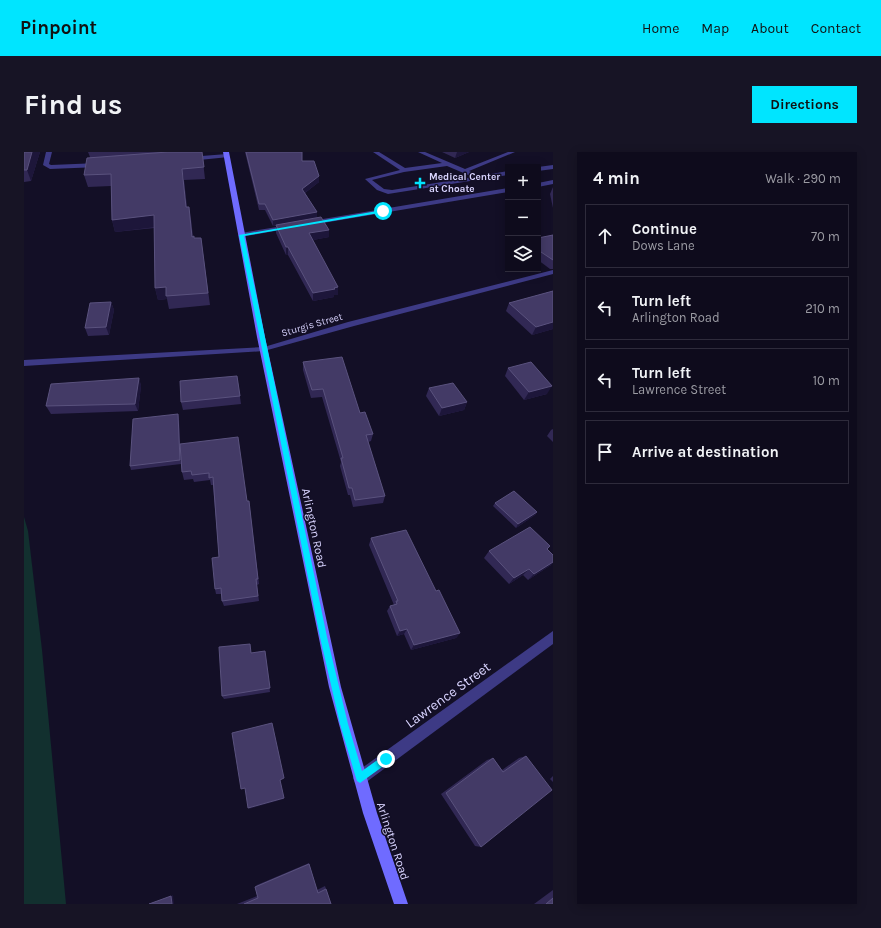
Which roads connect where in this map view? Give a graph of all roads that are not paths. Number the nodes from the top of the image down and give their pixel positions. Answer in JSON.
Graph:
{"nodes":[{"id":1,"x":49,"y":152,"type":"edge"},
{"id":2,"x":376,"y":152,"type":"edge"},
{"id":3,"x":421,"y":152,"type":"edge"},
{"id":4,"x":512,"y":152,"type":"edge"},
{"id":5,"x":226,"y":154,"type":"edge"},
{"id":6,"x":182,"y":159,"type":"edge"},
{"id":7,"x":103,"y":164,"type":"edge"},
{"id":8,"x":448,"y":164,"type":"junction"},
{"id":9,"x":553,"y":167,"type":"edge"},
{"id":10,"x":541,"y":169,"type":"edge"},
{"id":11,"x":404,"y":170,"type":"junction"},
{"id":12,"x":465,"y":171,"type":"junction"},
{"id":13,"x":505,"y":174,"type":"edge"},
{"id":14,"x":480,"y":178,"type":"junction"},
{"id":15,"x":553,"y":182,"type":"edge"},
{"id":16,"x":541,"y":184,"type":"edge"},
{"id":17,"x":505,"y":191,"type":"edge"},
{"id":18,"x":301,"y":225,"type":"edge"},
{"id":19,"x":294,"y":226,"type":"edge"},
{"id":20,"x":242,"y":235,"type":"junction"},
{"id":21,"x":553,"y":272,"type":"edge"},
{"id":22,"x":264,"y":349,"type":"junction"},
{"id":23,"x":24,"y":363,"type":"edge"},
{"id":24,"x":553,"y":637,"type":"edge"},
{"id":25,"x":360,"y":778,"type":"junction"},
{"id":26,"x":401,"y":904,"type":"edge"}],
"edges":[{"from":1,"to":7,"type":"street"},
{"from":2,"to":11,"type":"street"},
{"from":3,"to":8,"type":"street"},
{"from":4,"to":12,"type":"street"},
{"from":5,"to":6,"type":"street"},
{"from":5,"to":20,"type":"street","name":"Arlington Road"},
{"from":8,"to":11,"type":"street"},
{"from":8,"to":12,"type":"street"},
{"from":9,"to":10,"type":"street"},
{"from":11,"to":14,"type":"street"},
{"from":12,"to":14,"type":"street"},
{"from":13,"to":14,"type":"street"},
{"from":15,"to":16,"type":"street"},
{"from":17,"to":18,"type":"street"},
{"from":19,"to":20,"type":"street"},
{"from":20,"to":22,"type":"street","name":"Arlington Road"},
{"from":21,"to":22,"type":"street","name":"Sturgis Street"},
{"from":22,"to":23,"type":"street","name":"Sturgis Street"},
{"from":22,"to":25,"type":"street","name":"Arlington Road"},
{"from":24,"to":25,"type":"street","name":"Lawrence Street"},
{"from":25,"to":26,"type":"street","name":"Arlington Road"}]}
